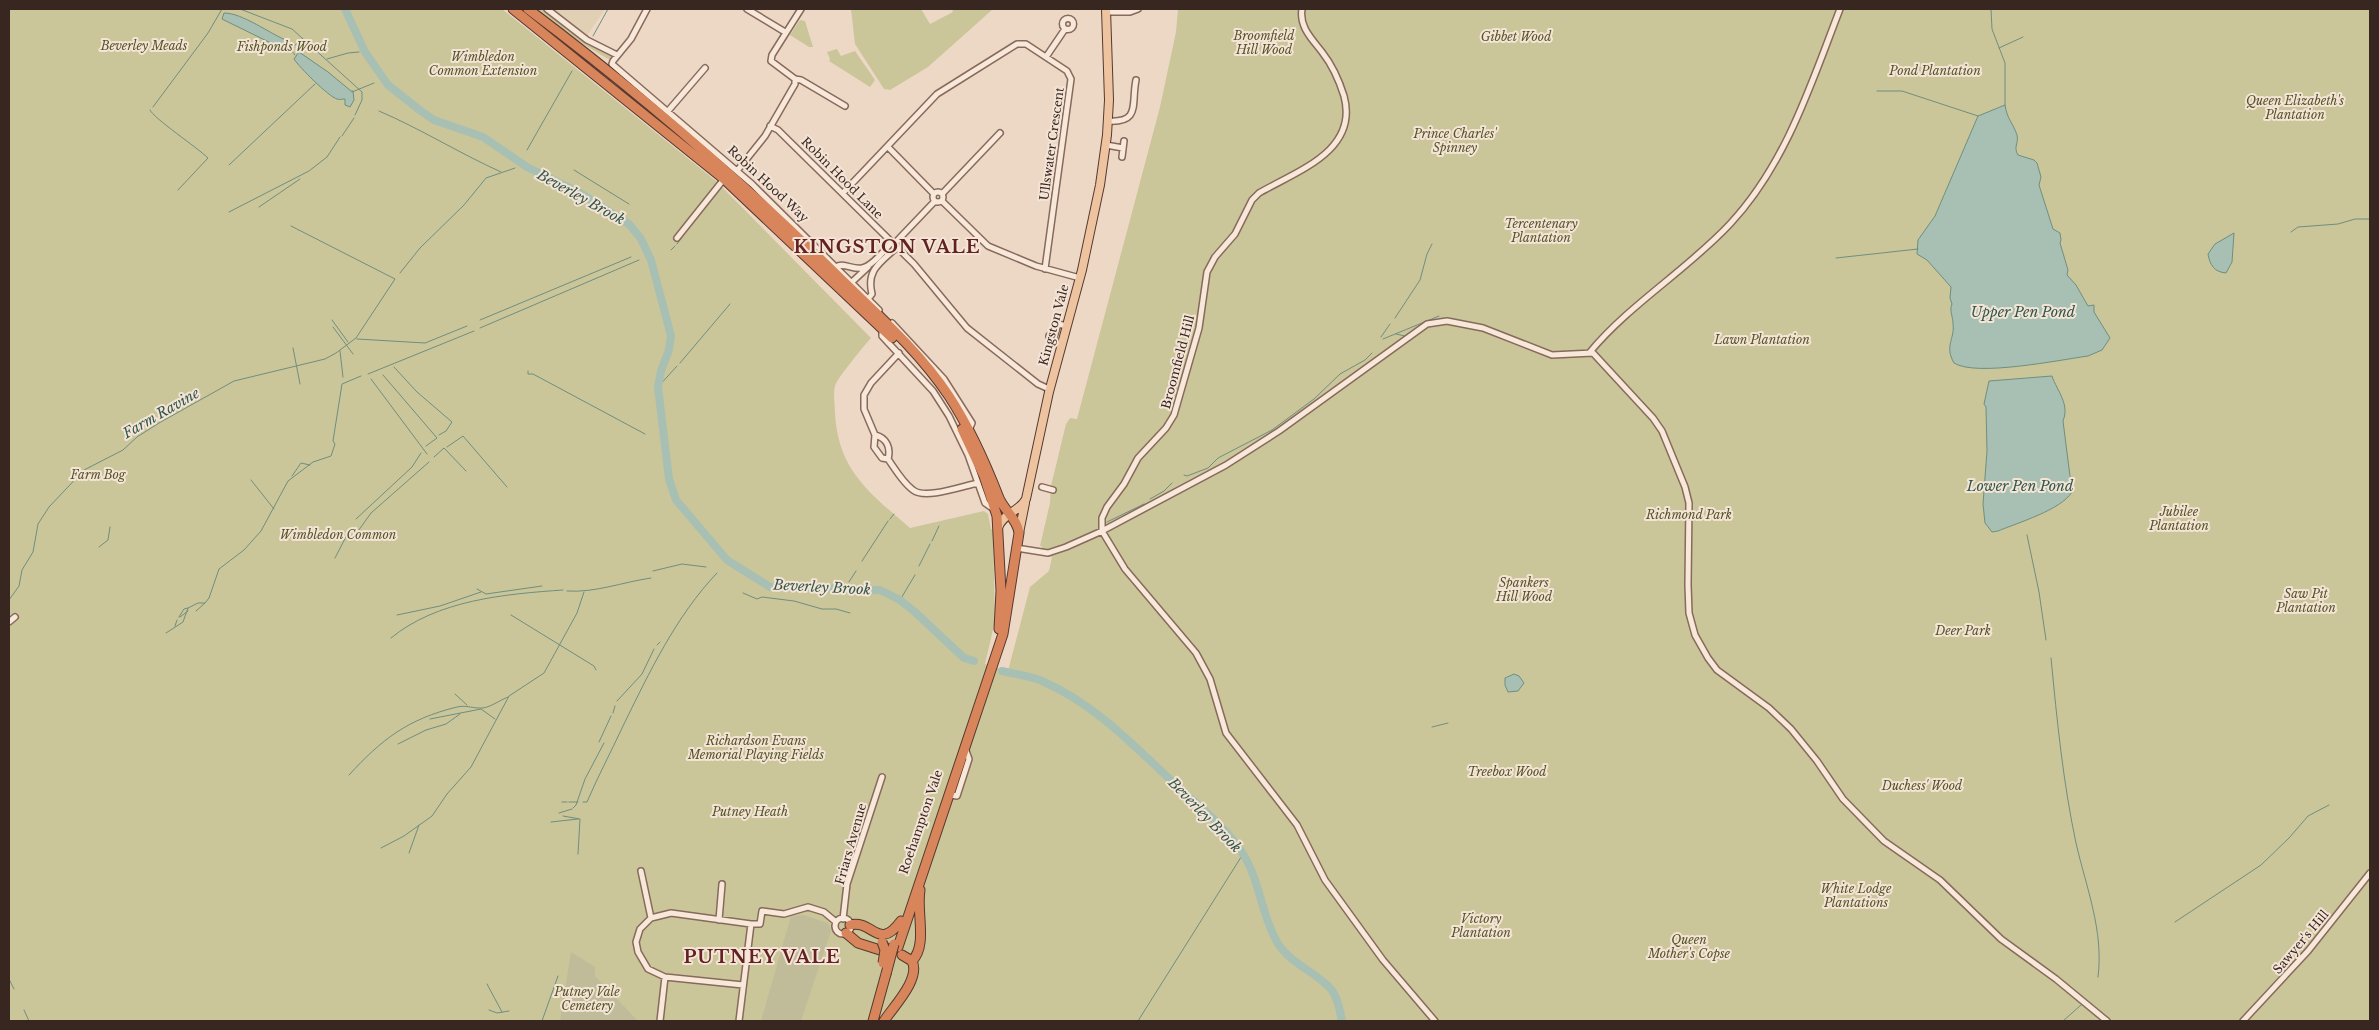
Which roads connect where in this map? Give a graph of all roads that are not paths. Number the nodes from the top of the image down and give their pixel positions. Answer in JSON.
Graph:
{"nodes":[{"id":1,"x":513,"y":9,"type":"edge"},
{"id":2,"x":528,"y":9,"type":"edge"},
{"id":3,"x":547,"y":9,"type":"edge"},
{"id":4,"x":647,"y":9,"type":"edge"},
{"id":5,"x":747,"y":9,"type":"edge"},
{"id":6,"x":801,"y":9,"type":"edge"},
{"id":7,"x":1138,"y":9,"type":"edge"},
{"id":8,"x":1302,"y":9,"type":"edge"},
{"id":9,"x":1840,"y":9,"type":"edge"},
{"id":10,"x":1106,"y":10,"type":"edge"},
{"id":11,"x":1065,"y":29,"type":"dead end"},
{"id":12,"x":785,"y":32,"type":"junction"},
{"id":13,"x":618,"y":55,"type":"junction"},
{"id":14,"x":1046,"y":57,"type":"junction"},
{"id":15,"x":705,"y":68,"type":"dead end"},
{"id":16,"x":795,"y":79,"type":"junction"},
{"id":17,"x":1136,"y":80,"type":"dead end"},
{"id":18,"x":845,"y":106,"type":"dead end"},
{"id":19,"x":668,"y":111,"type":"junction"},
{"id":20,"x":1108,"y":121,"type":"junction"},
{"id":21,"x":770,"y":126,"type":"junction"},
{"id":22,"x":1000,"y":133,"type":"dead end"},
{"id":23,"x":1124,"y":141,"type":"dead end"},
{"id":24,"x":1106,"y":145,"type":"junction"},
{"id":25,"x":888,"y":147,"type":"junction"},
{"id":26,"x":1123,"y":148,"type":"junction"},
{"id":27,"x":1122,"y":156,"type":"dead end"},
{"id":28,"x":737,"y":170,"type":"junction"},
{"id":29,"x":724,"y":178,"type":"junction"},
{"id":30,"x":843,"y":193,"type":"junction"},
{"id":31,"x":934,"y":194,"type":"junction"},
{"id":32,"x":942,"y":194,"type":"junction"},
{"id":33,"x":935,"y":201,"type":"junction"},
{"id":34,"x":942,"y":201,"type":"junction"},
{"id":35,"x":677,"y":238,"type":"dead end"},
{"id":36,"x":894,"y":244,"type":"junction"},
{"id":37,"x":868,"y":266,"type":"junction"},
{"id":38,"x":836,"y":267,"type":"junction"},
{"id":39,"x":1044,"y":269,"type":"junction"},
{"id":40,"x":1080,"y":278,"type":"junction"},
{"id":41,"x":853,"y":282,"type":"junction"},
{"id":42,"x":869,"y":298,"type":"junction"},
{"id":43,"x":1067,"y":326,"type":"junction"},
{"id":44,"x":882,"y":328,"type":"junction"},
{"id":45,"x":1049,"y":336,"type":"dead end"},
{"id":46,"x":1590,"y":352,"type":"junction"},
{"id":47,"x":899,"y":353,"type":"junction"},
{"id":48,"x":1049,"y":390,"type":"junction"},
{"id":49,"x":970,"y":427,"type":"junction"},
{"id":50,"x":875,"y":435,"type":"junction"},
{"id":51,"x":888,"y":459,"type":"junction"},
{"id":52,"x":978,"y":483,"type":"junction"},
{"id":53,"x":1042,"y":487,"type":"dead end"},
{"id":54,"x":1053,"y":490,"type":"dead end"},
{"id":55,"x":1026,"y":499,"type":"junction"},
{"id":56,"x":996,"y":511,"type":"junction"},
{"id":57,"x":1009,"y":515,"type":"junction"},
{"id":58,"x":998,"y":528,"type":"junction"},
{"id":59,"x":1102,"y":531,"type":"junction"},
{"id":60,"x":1019,"y":533,"type":"junction"},
{"id":61,"x":1016,"y":548,"type":"junction"},
{"id":62,"x":15,"y":617,"type":"dead end"},
{"id":63,"x":9,"y":622,"type":"edge"},
{"id":64,"x":1000,"y":634,"type":"junction"},
{"id":65,"x":882,"y":777,"type":"dead end"},
{"id":66,"x":930,"y":848,"type":"junction"},
{"id":67,"x":641,"y":871,"type":"dead end"},
{"id":68,"x":2370,"y":873,"type":"edge"},
{"id":69,"x":722,"y":884,"type":"dead end"},
{"id":70,"x":651,"y":918,"type":"junction"},
{"id":71,"x":720,"y":920,"type":"junction"},
{"id":72,"x":901,"y":921,"type":"junction"},
{"id":73,"x":836,"y":922,"type":"junction"},
{"id":74,"x":751,"y":924,"type":"junction"},
{"id":75,"x":847,"y":926,"type":"junction"},
{"id":76,"x":875,"y":932,"type":"junction"},
{"id":77,"x":881,"y":946,"type":"junction"},
{"id":78,"x":898,"y":949,"type":"junction"},
{"id":79,"x":912,"y":961,"type":"junction"},
{"id":80,"x":887,"y":971,"type":"junction"},
{"id":81,"x":665,"y":977,"type":"junction"},
{"id":82,"x":743,"y":985,"type":"junction"},
{"id":83,"x":660,"y":1021,"type":"edge"},
{"id":84,"x":739,"y":1021,"type":"edge"},
{"id":85,"x":873,"y":1021,"type":"edge"},
{"id":86,"x":878,"y":1021,"type":"edge"},
{"id":87,"x":884,"y":1021,"type":"edge"},
{"id":88,"x":1435,"y":1021,"type":"edge"},
{"id":89,"x":2107,"y":1021,"type":"edge"},
{"id":90,"x":2244,"y":1021,"type":"edge"}],
"edges":[{"from":1,"to":29,"type":"highway","name":"Robin Hood Way"},
{"from":2,"to":49,"type":"highway","name":"Robin Hood Way"},
{"from":3,"to":13,"type":"street"},
{"from":4,"to":13,"type":"street"},
{"from":5,"to":12,"type":"street"},
{"from":6,"to":12,"type":"street"},
{"from":7,"to":10,"type":"street"},
{"from":8,"to":59,"type":"street","name":"Broomfield Hill"},
{"from":9,"to":46,"type":"street"},
{"from":10,"to":20,"type":"main road","name":"Kingston Vale"},
{"from":11,"to":14,"type":"street"},
{"from":12,"to":16,"type":"street"},
{"from":13,"to":19,"type":"street","name":"Robin Hood Way"},
{"from":14,"to":25,"type":"street","name":"Ullswater Crescent"},
{"from":14,"to":39,"type":"street","name":"Ullswater Crescent"},
{"from":15,"to":19,"type":"street"},
{"from":16,"to":18,"type":"street"},
{"from":16,"to":21,"type":"street"},
{"from":17,"to":20,"type":"street"},
{"from":19,"to":28,"type":"street","name":"Robin Hood Way"},
{"from":20,"to":24,"type":"main road","name":"Kingston Vale"},
{"from":21,"to":28,"type":"street"},
{"from":21,"to":30,"type":"street","name":"Robin Hood Lane"},
{"from":22,"to":32,"type":"street"},
{"from":23,"to":26,"type":"street"},
{"from":24,"to":26,"type":"street"},
{"from":24,"to":40,"type":"main road","name":"Kingston Vale"},
{"from":25,"to":30,"type":"street","name":"Ullswater Crescent"},
{"from":25,"to":31,"type":"street"},
{"from":26,"to":27,"type":"street"},
{"from":28,"to":38,"type":"street","name":"Robin Hood Way"},
{"from":29,"to":35,"type":"street"},
{"from":29,"to":44,"type":"highway","name":"Robin Hood Way"},
{"from":30,"to":36,"type":"street","name":"Robin Hood Lane"},
{"from":31,"to":32,"type":"street"},
{"from":31,"to":33,"type":"street"},
{"from":32,"to":34,"type":"street"},
{"from":33,"to":34,"type":"street"},
{"from":33,"to":36,"type":"street"},
{"from":34,"to":39,"type":"street"},
{"from":36,"to":37,"type":"street"},
{"from":36,"to":42,"type":"street"},
{"from":36,"to":48,"type":"street","name":"Robin Hood Lane"},
{"from":37,"to":38,"type":"street"},
{"from":37,"to":41,"type":"street"},
{"from":38,"to":41,"type":"street","name":"Robin Hood Way"},
{"from":39,"to":40,"type":"street"},
{"from":40,"to":43,"type":"main road","name":"Kingston Vale"},
{"from":41,"to":42,"type":"street","name":"Robin Hood Way"},
{"from":42,"to":49,"type":"street","name":"Robin Hood Way"},
{"from":43,"to":45,"type":"street"},
{"from":43,"to":48,"type":"main road","name":"Kingston Vale"},
{"from":44,"to":47,"type":"street","name":"Robin Hood Way"},
{"from":44,"to":56,"type":"highway","name":"Robin Hood Way"},
{"from":46,"to":59,"type":"street"},
{"from":46,"to":89,"type":"street"},
{"from":47,"to":50,"type":"street"},
{"from":47,"to":52,"type":"street","name":"Robin Hood Way"},
{"from":48,"to":55,"type":"main road","name":"Kingston Vale"},
{"from":49,"to":57,"type":"highway","name":"Robin Hood Way"},
{"from":50,"to":51,"type":"street"},
{"from":50,"to":51,"type":"street"},
{"from":51,"to":52,"type":"street"},
{"from":52,"to":56,"type":"street","name":"Robin Hood Way"},
{"from":53,"to":54,"type":"street"},
{"from":55,"to":57,"type":"main road"},
{"from":55,"to":60,"type":"main road","name":"Kingston Vale"},
{"from":56,"to":58,"type":"highway","name":"Robin Hood Way"},
{"from":57,"to":58,"type":"main road"},
{"from":57,"to":60,"type":"highway"},
{"from":58,"to":64,"type":"highway"},
{"from":59,"to":61,"type":"street"},
{"from":59,"to":88,"type":"street"},
{"from":60,"to":61,"type":"highway"},
{"from":61,"to":64,"type":"highway"},
{"from":62,"to":63,"type":"street"},
{"from":64,"to":66,"type":"highway","name":"Roehampton Vale"},
{"from":64,"to":72,"type":"highway","name":"Roehampton Vale"},
{"from":65,"to":75,"type":"street","name":"Friars Avenue"},
{"from":66,"to":78,"type":"highway","name":"Roehampton Vale"},
{"from":66,"to":79,"type":"highway"},
{"from":67,"to":70,"type":"street"},
{"from":68,"to":90,"type":"street","name":"Sawyer's Hill"},
{"from":69,"to":71,"type":"street"},
{"from":70,"to":71,"type":"street"},
{"from":70,"to":81,"type":"street"},
{"from":71,"to":74,"type":"street"},
{"from":72,"to":76,"type":"highway"},
{"from":72,"to":78,"type":"highway","name":"Roehampton Vale"},
{"from":73,"to":74,"type":"street"},
{"from":73,"to":75,"type":"street"},
{"from":73,"to":75,"type":"street"},
{"from":74,"to":82,"type":"street"},
{"from":75,"to":76,"type":"highway"},
{"from":75,"to":77,"type":"highway"},
{"from":76,"to":77,"type":"highway"},
{"from":77,"to":80,"type":"highway","bridge":true},
{"from":78,"to":79,"type":"highway"},
{"from":78,"to":80,"type":"highway","name":"Roehampton Vale"},
{"from":79,"to":87,"type":"highway"},
{"from":80,"to":85,"type":"highway"},
{"from":80,"to":86,"type":"highway","name":"Roehampton Vale"},
{"from":81,"to":82,"type":"street"},
{"from":81,"to":83,"type":"street"},
{"from":82,"to":84,"type":"street"}]}
